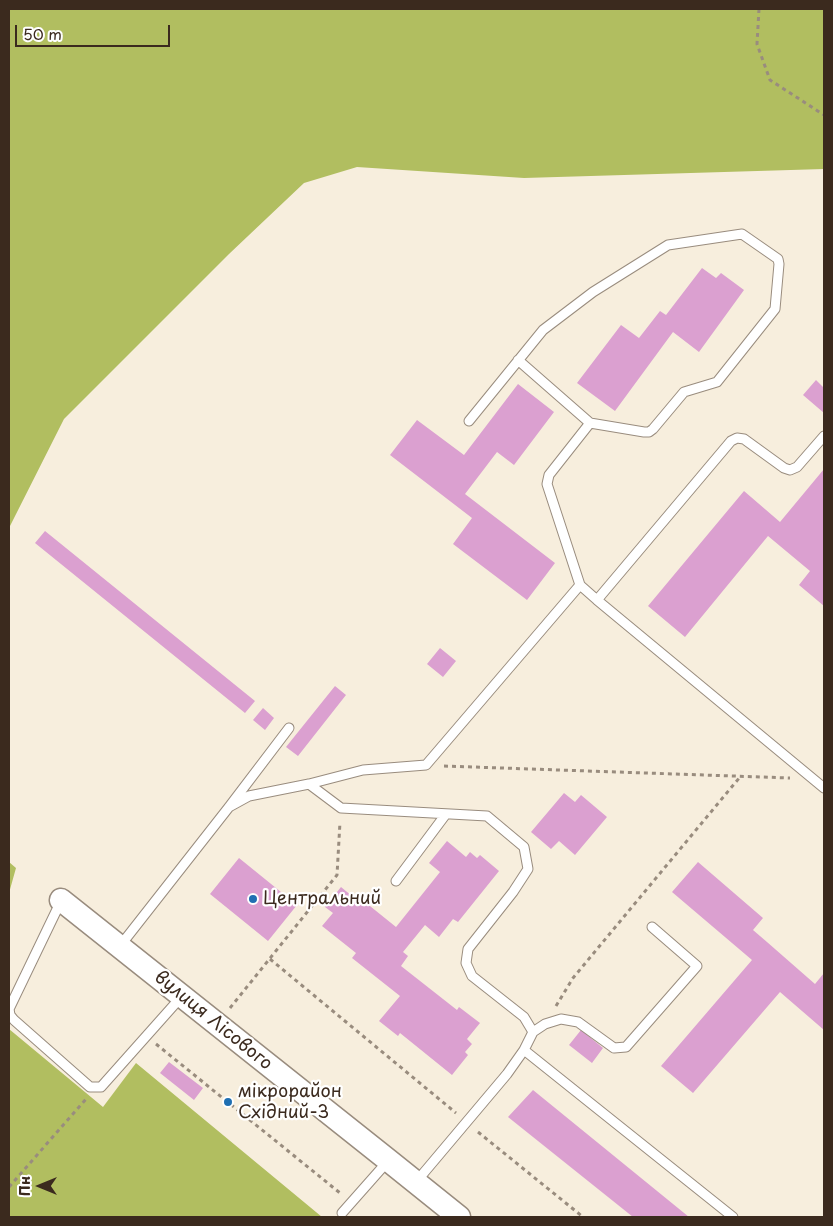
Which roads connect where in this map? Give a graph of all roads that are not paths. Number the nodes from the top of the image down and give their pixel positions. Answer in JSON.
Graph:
{"nodes":[{"id":1,"x":518,"y":360,"type":"junction"},
{"id":2,"x":469,"y":421,"type":"dead end"},
{"id":3,"x":590,"y":423,"type":"junction"},
{"id":4,"x":824,"y":436,"type":"edge"},
{"id":5,"x":580,"y":584,"type":"junction"},
{"id":6,"x":597,"y":600,"type":"junction"},
{"id":7,"x":289,"y":728,"type":"dead end"},
{"id":8,"x":309,"y":784,"type":"junction"},
{"id":9,"x":824,"y":788,"type":"edge"},
{"id":10,"x":229,"y":807,"type":"junction"},
{"id":11,"x":446,"y":814,"type":"junction"},
{"id":12,"x":396,"y":881,"type":"dead end"},
{"id":13,"x":61,"y":900,"type":"joint"},
{"id":14,"x":652,"y":927,"type":"dead end"},
{"id":15,"x":120,"y":946,"type":"junction"},
{"id":16,"x":182,"y":996,"type":"junction"},
{"id":17,"x":533,"y":1032,"type":"junction"},
{"id":18,"x":524,"y":1050,"type":"junction"},
{"id":19,"x":388,"y":1160,"type":"junction"},
{"id":20,"x":416,"y":1182,"type":"junction"},
{"id":21,"x":342,"y":1213,"type":"dead end"},
{"id":22,"x":459,"y":1217,"type":"edge"},
{"id":23,"x":733,"y":1217,"type":"edge"}],
"edges":[{"from":1,"to":2,"type":"lane"},
{"from":1,"to":3,"type":"lane"},
{"from":1,"to":3,"type":"lane"},
{"from":3,"to":5,"type":"lane"},
{"from":4,"to":6,"type":"lane"},
{"from":5,"to":6,"type":"lane"},
{"from":5,"to":8,"type":"lane"},
{"from":6,"to":9,"type":"lane"},
{"from":7,"to":10,"type":"lane"},
{"from":8,"to":10,"type":"lane"},
{"from":8,"to":11,"type":"lane"},
{"from":10,"to":15,"type":"lane"},
{"from":11,"to":12,"type":"lane"},
{"from":11,"to":17,"type":"lane"},
{"from":13,"to":15,"type":"street","name":"вулиця Лісового"},
{"from":13,"to":16,"type":"lane"},
{"from":14,"to":17,"type":"lane"},
{"from":15,"to":16,"type":"street","name":"вулиця Лісового"},
{"from":16,"to":19,"type":"street","name":"вулиця Лісового"},
{"from":17,"to":18,"type":"lane"},
{"from":18,"to":20,"type":"lane"},
{"from":18,"to":23,"type":"lane"},
{"from":19,"to":20,"type":"street","name":"вулиця Лісового"},
{"from":19,"to":21,"type":"lane"},
{"from":20,"to":22,"type":"street","name":"вулиця Лісового"}]}
